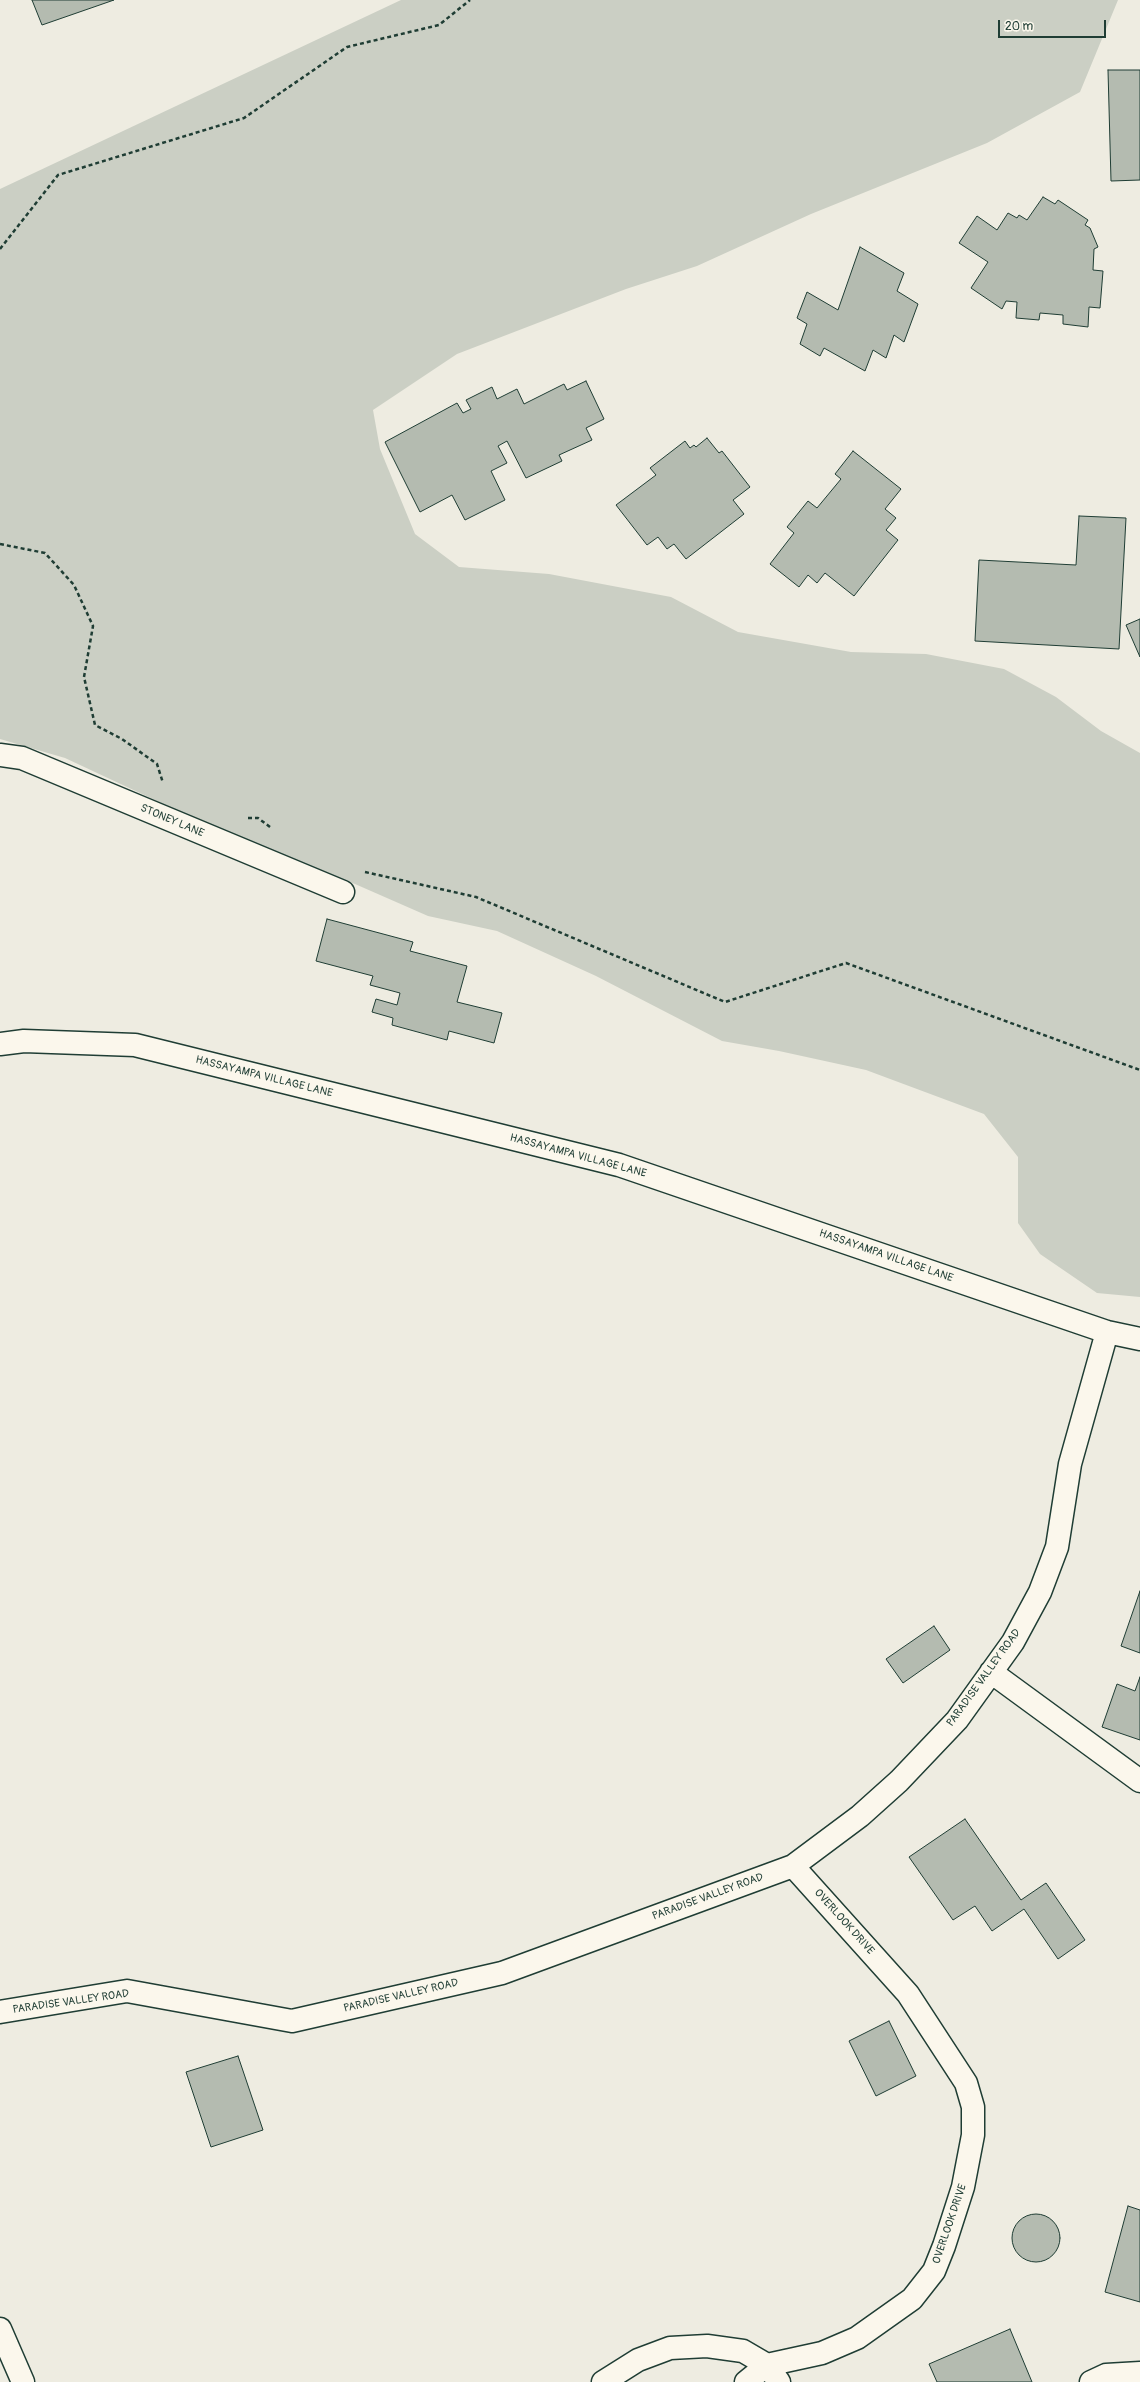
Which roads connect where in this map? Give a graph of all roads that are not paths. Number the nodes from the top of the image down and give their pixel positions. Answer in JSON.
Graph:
{"nodes":[{"id":1,"x":0,"y":755,"type":"edge"},
{"id":2,"x":343,"y":892,"type":"dead end"},
{"id":3,"x":0,"y":1044,"type":"edge"},
{"id":4,"x":1107,"y":1332,"type":"junction"},
{"id":5,"x":1140,"y":1339,"type":"edge"},
{"id":6,"x":991,"y":1672,"type":"junction"},
{"id":7,"x":1140,"y":1781,"type":"edge"},
{"id":8,"x":793,"y":1866,"type":"junction"},
{"id":9,"x":0,"y":2012,"type":"edge"},
{"id":10,"x":0,"y":2329,"type":"edge"},
{"id":11,"x":773,"y":2373,"type":"edge"},
{"id":12,"x":1140,"y":2373,"type":"edge"},
{"id":13,"x":23,"y":2382,"type":"edge"},
{"id":14,"x":603,"y":2382,"type":"edge"},
{"id":15,"x":746,"y":2382,"type":"edge"},
{"id":16,"x":1091,"y":2382,"type":"edge"}],
"edges":[{"from":1,"to":2,"type":"street","name":"STONEY LANE"},
{"from":3,"to":4,"type":"street","name":"HASSAYAMPA VILLAGE LANE"},
{"from":4,"to":5,"type":"street","name":"HASSAYAMPA VILLAGE LANE"},
{"from":4,"to":6,"type":"street","name":"PARADISE VALLEY ROAD"},
{"from":6,"to":7,"type":"street"},
{"from":6,"to":8,"type":"street","name":"PARADISE VALLEY ROAD"},
{"from":8,"to":9,"type":"street","name":"PARADISE VALLEY ROAD"},
{"from":8,"to":11,"type":"street","name":"OVERLOOK DRIVE"},
{"from":10,"to":13,"type":"street"},
{"from":11,"to":14,"type":"street"},
{"from":11,"to":15,"type":"street"},
{"from":12,"to":16,"type":"street"}]}
